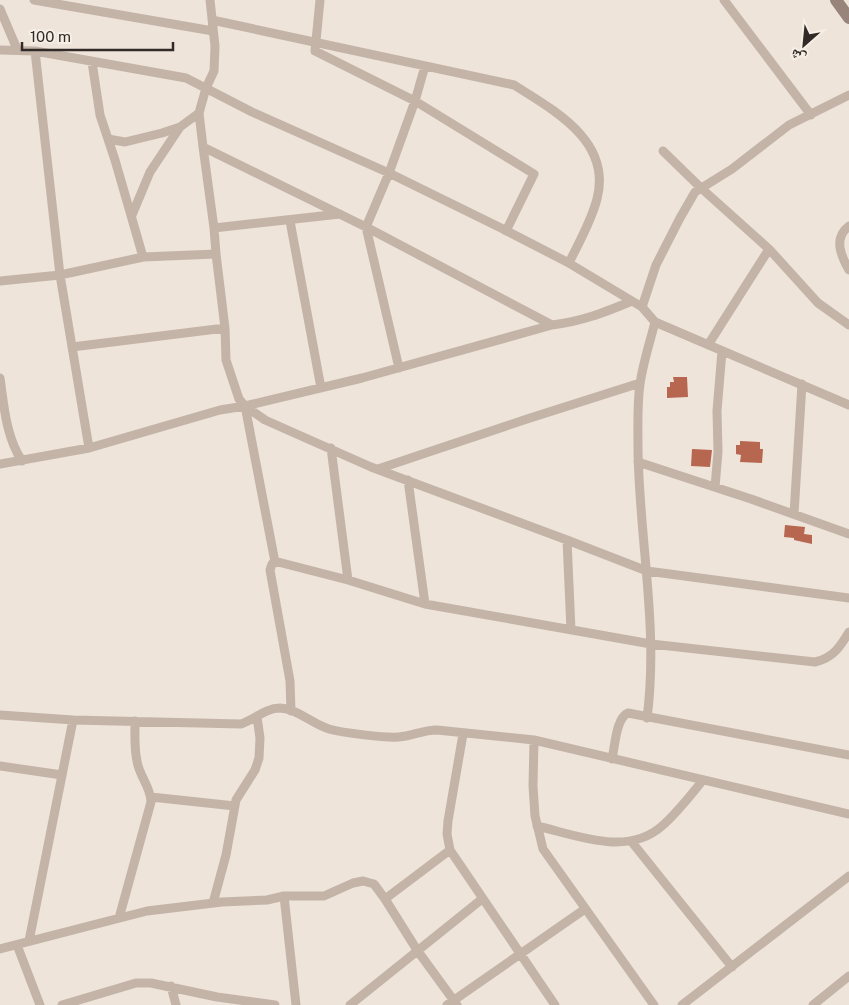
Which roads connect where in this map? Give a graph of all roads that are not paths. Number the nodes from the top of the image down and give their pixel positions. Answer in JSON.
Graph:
{"nodes":[{"id":1,"x":34,"y":0,"type":"edge"},
{"id":2,"x":210,"y":0,"type":"edge"},
{"id":3,"x":320,"y":0,"type":"edge"},
{"id":4,"x":724,"y":0,"type":"edge"},
{"id":5,"x":836,"y":0,"type":"edge"},
{"id":6,"x":0,"y":8,"type":"edge"},
{"id":7,"x":849,"y":18,"type":"edge"},
{"id":8,"x":212,"y":20,"type":"junction"},
{"id":9,"x":213,"y":31,"type":"junction"},
{"id":10,"x":316,"y":43,"type":"junction"},
{"id":11,"x":17,"y":49,"type":"junction"},
{"id":12,"x":0,"y":50,"type":"edge"},
{"id":13,"x":35,"y":51,"type":"junction"},
{"id":14,"x":92,"y":62,"type":"junction"},
{"id":15,"x":426,"y":66,"type":"junction"},
{"id":16,"x":206,"y":88,"type":"junction"},
{"id":17,"x":849,"y":95,"type":"edge"},
{"id":18,"x":415,"y":101,"type":"junction"},
{"id":19,"x":199,"y":113,"type":"junction"},
{"id":20,"x":811,"y":115,"type":"junction"},
{"id":21,"x":180,"y":127,"type":"junction"},
{"id":22,"x":108,"y":139,"type":"junction"},
{"id":23,"x":203,"y":147,"type":"junction"},
{"id":24,"x":664,"y":151,"type":"dead end"},
{"id":25,"x":389,"y":173,"type":"junction"},
{"id":26,"x":702,"y":188,"type":"junction"},
{"id":27,"x":341,"y":214,"type":"junction"},
{"id":28,"x":132,"y":215,"type":"junction"},
{"id":29,"x":290,"y":221,"type":"junction"},
{"id":30,"x":849,"y":226,"type":"edge"},
{"id":31,"x":366,"y":227,"type":"junction"},
{"id":32,"x":214,"y":228,"type":"junction"},
{"id":33,"x":506,"y":231,"type":"junction"},
{"id":34,"x":769,"y":249,"type":"junction"},
{"id":35,"x":216,"y":254,"type":"junction"},
{"id":36,"x":143,"y":257,"type":"junction"},
{"id":37,"x":569,"y":263,"type":"junction"},
{"id":38,"x":849,"y":270,"type":"edge"},
{"id":39,"x":60,"y":275,"type":"junction"},
{"id":40,"x":0,"y":281,"type":"edge"},
{"id":41,"x":632,"y":301,"type":"junction"},
{"id":42,"x":642,"y":307,"type":"junction"},
{"id":43,"x":655,"y":322,"type":"junction"},
{"id":44,"x":552,"y":325,"type":"junction"},
{"id":45,"x":849,"y":325,"type":"edge"},
{"id":46,"x":225,"y":328,"type":"junction"},
{"id":47,"x":708,"y":345,"type":"junction"},
{"id":48,"x":72,"y":347,"type":"junction"},
{"id":49,"x":722,"y":351,"type":"junction"},
{"id":50,"x":398,"y":368,"type":"junction"},
{"id":51,"x":0,"y":378,"type":"edge"},
{"id":52,"x":640,"y":383,"type":"junction"},
{"id":53,"x":802,"y":384,"type":"junction"},
{"id":54,"x":321,"y":388,"type":"junction"},
{"id":55,"x":849,"y":404,"type":"edge"},
{"id":56,"x":244,"y":406,"type":"junction"},
{"id":57,"x":89,"y":448,"type":"junction"},
{"id":58,"x":331,"y":448,"type":"junction"},
{"id":59,"x":22,"y":461,"type":"junction"},
{"id":60,"x":638,"y":462,"type":"junction"},
{"id":61,"x":0,"y":464,"type":"edge"},
{"id":62,"x":378,"y":469,"type":"junction"},
{"id":63,"x":408,"y":480,"type":"junction"},
{"id":64,"x":715,"y":487,"type":"junction"},
{"id":65,"x":794,"y":514,"type":"junction"},
{"id":66,"x":849,"y":534,"type":"edge"},
{"id":67,"x":568,"y":540,"type":"junction"},
{"id":68,"x":275,"y":562,"type":"junction"},
{"id":69,"x":647,"y":572,"type":"junction"},
{"id":70,"x":348,"y":580,"type":"junction"},
{"id":71,"x":849,"y":598,"type":"edge"},
{"id":72,"x":425,"y":604,"type":"junction"},
{"id":73,"x":571,"y":630,"type":"junction"},
{"id":74,"x":849,"y":632,"type":"edge"},
{"id":75,"x":651,"y":644,"type":"junction"},
{"id":76,"x":291,"y":711,"type":"junction"},
{"id":77,"x":0,"y":715,"type":"edge"},
{"id":78,"x":257,"y":717,"type":"junction"},
{"id":79,"x":647,"y":718,"type":"junction"},
{"id":80,"x":73,"y":720,"type":"junction"},
{"id":81,"x":136,"y":721,"type":"junction"},
{"id":82,"x":462,"y":734,"type":"junction"},
{"id":83,"x":534,"y":740,"type":"junction"},
{"id":84,"x":849,"y":755,"type":"edge"},
{"id":85,"x":612,"y":758,"type":"junction"},
{"id":86,"x":0,"y":766,"type":"edge"},
{"id":87,"x":62,"y":775,"type":"junction"},
{"id":88,"x":703,"y":780,"type":"junction"},
{"id":89,"x":151,"y":797,"type":"junction"},
{"id":90,"x":235,"y":806,"type":"junction"},
{"id":91,"x":849,"y":814,"type":"edge"},
{"id":92,"x":537,"y":826,"type":"junction"},
{"id":93,"x":631,"y":841,"type":"junction"},
{"id":94,"x":450,"y":850,"type":"junction"},
{"id":95,"x":849,"y":876,"type":"edge"},
{"id":96,"x":284,"y":896,"type":"junction"},
{"id":97,"x":385,"y":899,"type":"junction"},
{"id":98,"x":482,"y":899,"type":"junction"},
{"id":99,"x":213,"y":903,"type":"junction"},
{"id":100,"x":585,"y":909,"type":"junction"},
{"id":101,"x":119,"y":918,"type":"junction"},
{"id":102,"x":29,"y":941,"type":"junction"},
{"id":103,"x":17,"y":945,"type":"junction"},
{"id":104,"x":0,"y":949,"type":"edge"},
{"id":105,"x":418,"y":950,"type":"junction"},
{"id":106,"x":521,"y":955,"type":"junction"},
{"id":107,"x":732,"y":967,"type":"junction"},
{"id":108,"x":849,"y":976,"type":"edge"},
{"id":109,"x":171,"y":986,"type":"junction"},
{"id":110,"x":453,"y":1004,"type":"edge"},
{"id":111,"x":40,"y":1005,"type":"edge"},
{"id":112,"x":62,"y":1005,"type":"edge"},
{"id":113,"x":176,"y":1005,"type":"edge"},
{"id":114,"x":275,"y":1005,"type":"edge"},
{"id":115,"x":296,"y":1005,"type":"edge"},
{"id":116,"x":350,"y":1005,"type":"edge"},
{"id":117,"x":555,"y":1005,"type":"edge"},
{"id":118,"x":654,"y":1005,"type":"edge"},
{"id":119,"x":682,"y":1005,"type":"edge"},
{"id":120,"x":813,"y":1005,"type":"edge"}],
"edges":[{"from":1,"to":9,"type":"street"},
{"from":2,"to":8,"type":"street"},
{"from":3,"to":10,"type":"street"},
{"from":4,"to":20,"type":"street"},
{"from":5,"to":7,"type":"street"},
{"from":6,"to":11,"type":"street"},
{"from":8,"to":9,"type":"street"},
{"from":8,"to":10,"type":"street"},
{"from":9,"to":16,"type":"street"},
{"from":10,"to":15,"type":"street"},
{"from":10,"to":18,"type":"street"},
{"from":11,"to":12,"type":"street"},
{"from":11,"to":13,"type":"street"},
{"from":13,"to":14,"type":"street"},
{"from":13,"to":39,"type":"street"},
{"from":14,"to":16,"type":"street"},
{"from":14,"to":22,"type":"street"},
{"from":15,"to":18,"type":"street"},
{"from":15,"to":37,"type":"street"},
{"from":16,"to":19,"type":"street"},
{"from":16,"to":25,"type":"street"},
{"from":17,"to":20,"type":"street"},
{"from":18,"to":25,"type":"street"},
{"from":18,"to":33,"type":"street"},
{"from":19,"to":21,"type":"street"},
{"from":19,"to":23,"type":"street"},
{"from":20,"to":26,"type":"street"},
{"from":21,"to":22,"type":"street"},
{"from":21,"to":28,"type":"street"},
{"from":22,"to":28,"type":"street"},
{"from":23,"to":27,"type":"street"},
{"from":23,"to":32,"type":"street"},
{"from":24,"to":26,"type":"street"},
{"from":25,"to":31,"type":"street"},
{"from":25,"to":33,"type":"street"},
{"from":26,"to":34,"type":"street"},
{"from":26,"to":42,"type":"street"},
{"from":27,"to":29,"type":"street"},
{"from":27,"to":31,"type":"street"},
{"from":28,"to":36,"type":"street"},
{"from":29,"to":32,"type":"street"},
{"from":29,"to":54,"type":"street"},
{"from":30,"to":38,"type":"street"},
{"from":31,"to":44,"type":"street"},
{"from":31,"to":50,"type":"street"},
{"from":32,"to":35,"type":"street"},
{"from":33,"to":37,"type":"street"},
{"from":34,"to":45,"type":"street"},
{"from":34,"to":47,"type":"street"},
{"from":35,"to":36,"type":"street"},
{"from":35,"to":46,"type":"street"},
{"from":36,"to":39,"type":"street"},
{"from":37,"to":41,"type":"street"},
{"from":39,"to":40,"type":"street"},
{"from":39,"to":48,"type":"street"},
{"from":41,"to":42,"type":"street"},
{"from":41,"to":44,"type":"street"},
{"from":42,"to":43,"type":"street"},
{"from":43,"to":47,"type":"street"},
{"from":43,"to":52,"type":"street"},
{"from":44,"to":50,"type":"street"},
{"from":46,"to":48,"type":"street"},
{"from":46,"to":56,"type":"street"},
{"from":47,"to":49,"type":"street"},
{"from":48,"to":57,"type":"street"},
{"from":49,"to":53,"type":"street"},
{"from":49,"to":64,"type":"street"},
{"from":50,"to":54,"type":"street"},
{"from":51,"to":59,"type":"street"},
{"from":52,"to":60,"type":"street"},
{"from":52,"to":62,"type":"street"},
{"from":53,"to":55,"type":"street"},
{"from":53,"to":65,"type":"street"},
{"from":54,"to":56,"type":"street"},
{"from":56,"to":57,"type":"street"},
{"from":56,"to":58,"type":"street"},
{"from":56,"to":68,"type":"street"},
{"from":57,"to":59,"type":"street"},
{"from":58,"to":62,"type":"street"},
{"from":58,"to":70,"type":"street"},
{"from":59,"to":61,"type":"street"},
{"from":60,"to":64,"type":"street"},
{"from":60,"to":69,"type":"street"},
{"from":62,"to":63,"type":"street"},
{"from":63,"to":67,"type":"street"},
{"from":63,"to":72,"type":"street"},
{"from":64,"to":65,"type":"street"},
{"from":65,"to":66,"type":"street"},
{"from":67,"to":69,"type":"street"},
{"from":67,"to":73,"type":"street"},
{"from":68,"to":70,"type":"street"},
{"from":68,"to":76,"type":"street"},
{"from":69,"to":71,"type":"street"},
{"from":69,"to":75,"type":"street"},
{"from":70,"to":72,"type":"street"},
{"from":72,"to":73,"type":"street"},
{"from":73,"to":75,"type":"street"},
{"from":74,"to":75,"type":"street"},
{"from":75,"to":79,"type":"street"},
{"from":76,"to":78,"type":"street"},
{"from":76,"to":82,"type":"street"},
{"from":77,"to":80,"type":"street"},
{"from":78,"to":81,"type":"street"},
{"from":78,"to":90,"type":"street"},
{"from":79,"to":84,"type":"street"},
{"from":79,"to":85,"type":"street"},
{"from":80,"to":81,"type":"street"},
{"from":80,"to":87,"type":"street"},
{"from":81,"to":89,"type":"street"},
{"from":82,"to":83,"type":"street"},
{"from":82,"to":94,"type":"street"},
{"from":83,"to":85,"type":"street"},
{"from":83,"to":92,"type":"street"},
{"from":85,"to":88,"type":"street"},
{"from":86,"to":87,"type":"street"},
{"from":87,"to":102,"type":"street"},
{"from":88,"to":91,"type":"street"},
{"from":88,"to":93,"type":"street"},
{"from":89,"to":90,"type":"street"},
{"from":89,"to":101,"type":"street"},
{"from":90,"to":99,"type":"street"},
{"from":92,"to":93,"type":"street"},
{"from":92,"to":100,"type":"street"},
{"from":93,"to":107,"type":"street"},
{"from":94,"to":97,"type":"street"},
{"from":94,"to":98,"type":"street"},
{"from":95,"to":107,"type":"street"},
{"from":96,"to":97,"type":"street"},
{"from":96,"to":99,"type":"street"},
{"from":96,"to":115,"type":"street"},
{"from":97,"to":105,"type":"street"},
{"from":98,"to":105,"type":"street"},
{"from":98,"to":106,"type":"street"},
{"from":99,"to":101,"type":"street"},
{"from":100,"to":106,"type":"street"},
{"from":100,"to":118,"type":"street"},
{"from":101,"to":102,"type":"street"},
{"from":102,"to":103,"type":"street"},
{"from":103,"to":104,"type":"street"},
{"from":103,"to":111,"type":"street"},
{"from":105,"to":110,"type":"street"},
{"from":105,"to":116,"type":"street"},
{"from":106,"to":110,"type":"street"},
{"from":106,"to":117,"type":"street"},
{"from":107,"to":119,"type":"street"},
{"from":108,"to":120,"type":"street"},
{"from":109,"to":112,"type":"street"},
{"from":109,"to":113,"type":"street"},
{"from":109,"to":114,"type":"street"}]}
